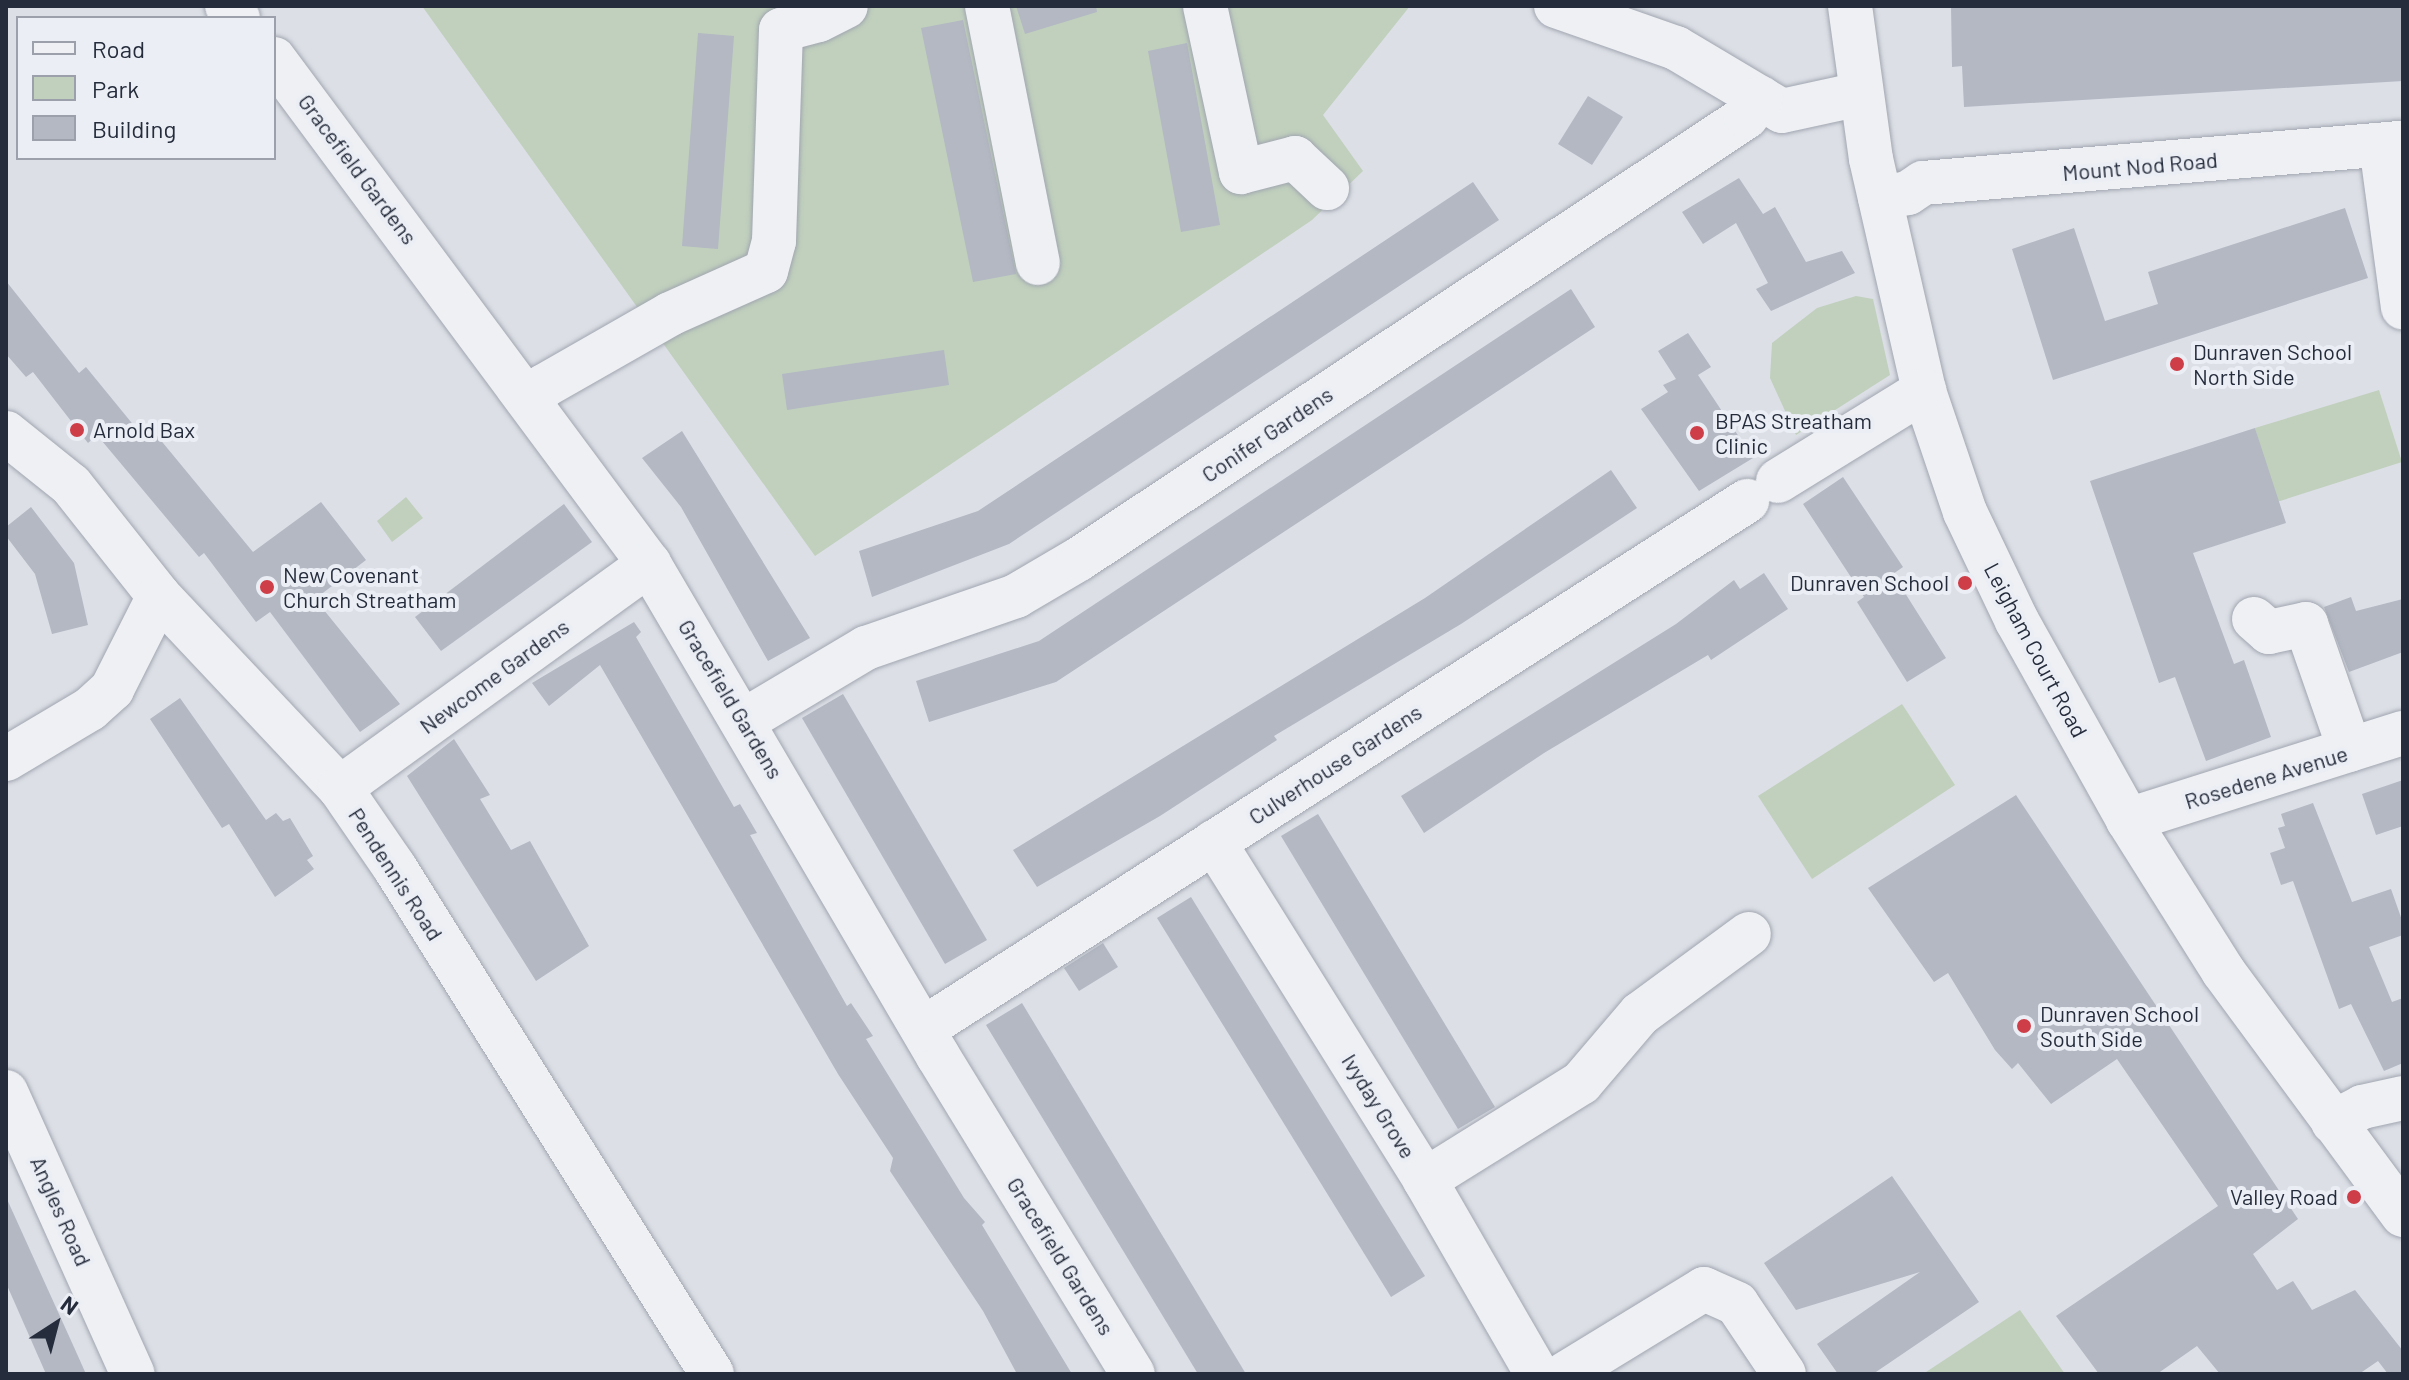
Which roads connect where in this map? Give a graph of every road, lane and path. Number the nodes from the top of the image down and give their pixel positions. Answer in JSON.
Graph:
{"nodes":[{"id":1,"x":846,"y":6,"type":"edge"},
{"id":2,"x":987,"y":6,"type":"edge"},
{"id":3,"x":1205,"y":6,"type":"edge"},
{"id":4,"x":1556,"y":6,"type":"edge"},
{"id":5,"x":1850,"y":6,"type":"edge"},
{"id":6,"x":774,"y":18,"type":"edge"},
{"id":7,"x":276,"y":62,"type":"edge"},
{"id":8,"x":1860,"y":94,"type":"junction"},
{"id":9,"x":1772,"y":105,"type":"junction"},
{"id":10,"x":2392,"y":144,"type":"edge"},
{"id":11,"x":1327,"y":188,"type":"dead end"},
{"id":12,"x":1880,"y":198,"type":"junction"},
{"id":13,"x":1038,"y":263,"type":"dead end"},
{"id":14,"x":2403,"y":308,"type":"edge"},
{"id":15,"x":1924,"y":391,"type":"junction"},
{"id":16,"x":530,"y":402,"type":"junction"},
{"id":17,"x":6,"y":433,"type":"edge"},
{"id":18,"x":649,"y":564,"type":"junction"},
{"id":19,"x":159,"y":596,"type":"junction"},
{"id":20,"x":2254,"y":619,"type":"dead end"},
{"id":21,"x":745,"y":720,"type":"junction"},
{"id":22,"x":2403,"y":733,"type":"edge"},
{"id":23,"x":2350,"y":750,"type":"junction"},
{"id":24,"x":6,"y":759,"type":"edge"},
{"id":25,"x":340,"y":788,"type":"junction"},
{"id":26,"x":2128,"y":820,"type":"junction"},
{"id":27,"x":1214,"y":842,"type":"junction"},
{"id":28,"x":1749,"y":934,"type":"dead end"},
{"id":29,"x":923,"y":1029,"type":"junction"},
{"id":30,"x":6,"y":1092,"type":"edge"},
{"id":31,"x":2403,"y":1098,"type":"edge"},
{"id":32,"x":2333,"y":1122,"type":"junction"},
{"id":33,"x":1425,"y":1180,"type":"junction"},
{"id":34,"x":2403,"y":1215,"type":"edge"},
{"id":35,"x":133,"y":1374,"type":"edge"},
{"id":36,"x":712,"y":1374,"type":"edge"},
{"id":37,"x":1133,"y":1374,"type":"edge"},
{"id":38,"x":1537,"y":1374,"type":"edge"},
{"id":39,"x":1565,"y":1374,"type":"edge"},
{"id":40,"x":1784,"y":1374,"type":"edge"}],
"edges":[{"from":1,"to":6,"type":"street"},
{"from":2,"to":13,"type":"street"},
{"from":3,"to":11,"type":"street"},
{"from":4,"to":9,"type":"street"},
{"from":5,"to":8,"type":"street","name":"Leigham Court Road"},
{"from":6,"to":16,"type":"street"},
{"from":7,"to":16,"type":"street","name":"Gracefield Gardens"},
{"from":8,"to":9,"type":"street"},
{"from":8,"to":12,"type":"street","name":"Leigham Court Road"},
{"from":9,"to":21,"type":"street","name":"Conifer Gardens"},
{"from":10,"to":12,"type":"street","name":"Mount Nod Road"},
{"from":10,"to":14,"type":"street"},
{"from":12,"to":15,"type":"street","name":"Leigham Court Road"},
{"from":15,"to":26,"type":"street","name":"Leigham Court Road"},
{"from":15,"to":27,"type":"street","name":"Culverhouse Gardens"},
{"from":16,"to":18,"type":"street","name":"Gracefield Gardens"},
{"from":17,"to":19,"type":"street","name":"Pendennis Road"},
{"from":18,"to":21,"type":"street","name":"Gracefield Gardens"},
{"from":18,"to":25,"type":"street","name":"Newcome Gardens"},
{"from":19,"to":24,"type":"street"},
{"from":19,"to":25,"type":"street","name":"Pendennis Road"},
{"from":20,"to":23,"type":"street"},
{"from":21,"to":29,"type":"street","name":"Gracefield Gardens"},
{"from":22,"to":23,"type":"street","name":"Rosedene Avenue"},
{"from":23,"to":26,"type":"street","name":"Rosedene Avenue"},
{"from":25,"to":36,"type":"street","name":"Pendennis Road"},
{"from":26,"to":32,"type":"street","name":"Leigham Court Road"},
{"from":27,"to":29,"type":"street","name":"Culverhouse Gardens"},
{"from":27,"to":33,"type":"street","name":"Ivyday Grove"},
{"from":28,"to":33,"type":"street"},
{"from":29,"to":37,"type":"street","name":"Gracefield Gardens"},
{"from":30,"to":35,"type":"street","name":"Angles Road"},
{"from":31,"to":32,"type":"street"},
{"from":32,"to":34,"type":"street","name":"Leigham Court Road"},
{"from":33,"to":38,"type":"street","name":"Ivyday Grove"},
{"from":39,"to":40,"type":"street"}]}
